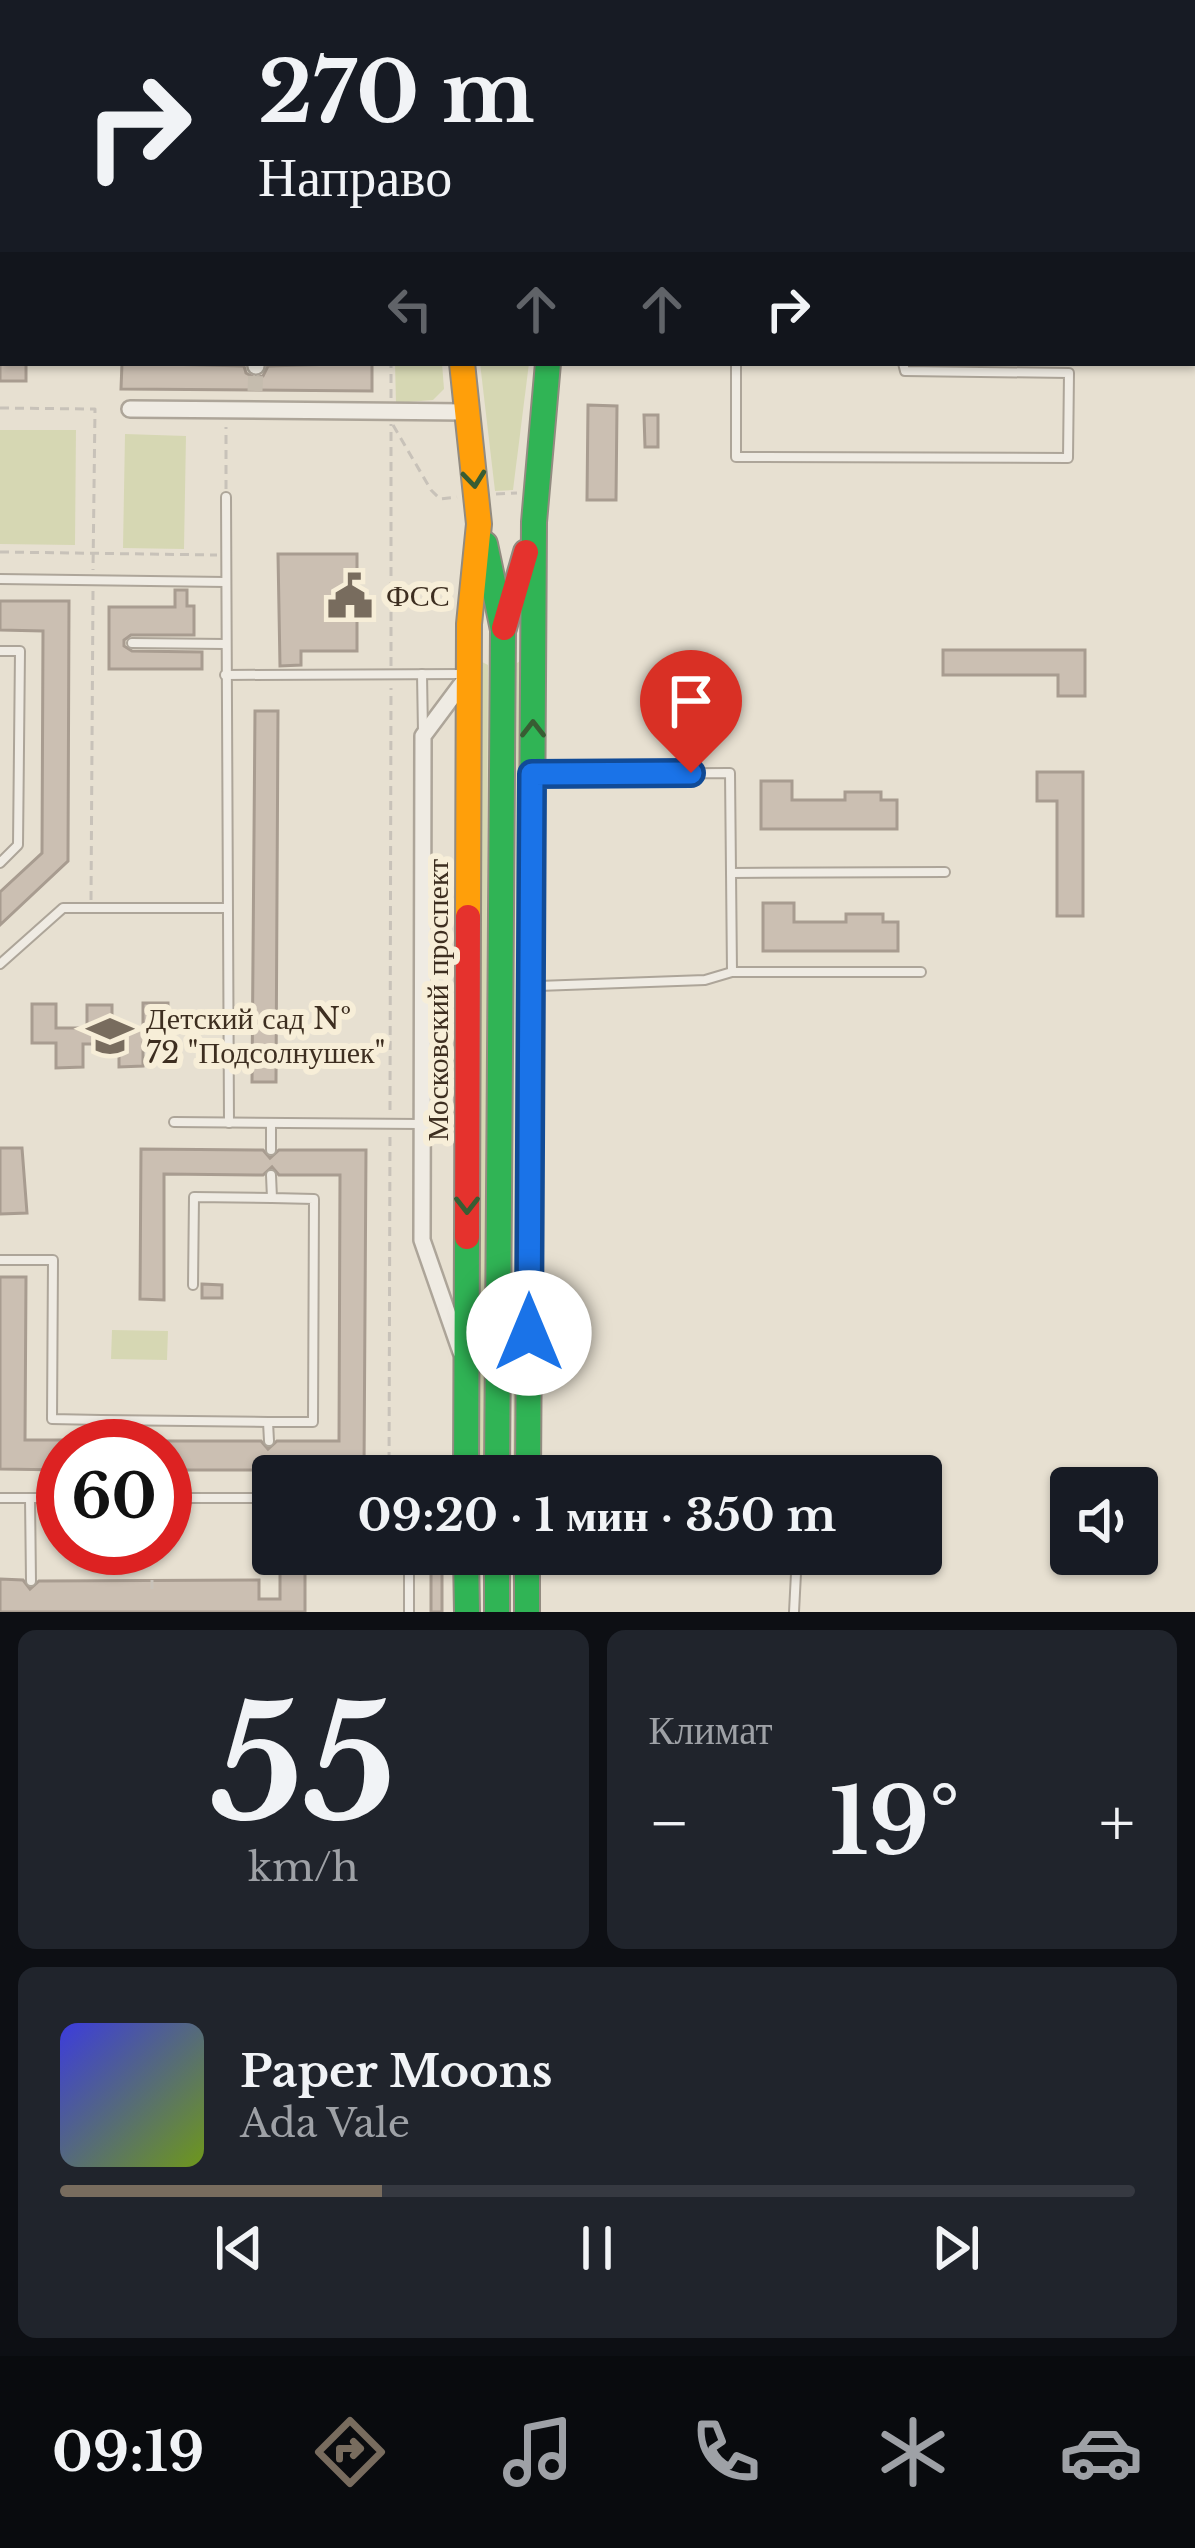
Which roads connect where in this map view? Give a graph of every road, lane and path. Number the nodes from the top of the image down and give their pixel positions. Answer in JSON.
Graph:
{"nodes":[{"id":1,"x":755,"y":0,"type":"edge"},
{"id":2,"x":876,"y":0,"type":"edge"},
{"id":3,"x":392,"y":366,"type":"edge"},
{"id":4,"x":462,"y":366,"type":"edge"},
{"id":5,"x":548,"y":366,"type":"edge"},
{"id":6,"x":736,"y":366,"type":"edge"},
{"id":7,"x":904,"y":366,"type":"edge"},
{"id":8,"x":255,"y":391,"type":"tunnel mouth"},
{"id":9,"x":0,"y":408,"type":"edge"},
{"id":10,"x":130,"y":409,"type":"dead end"},
{"id":11,"x":226,"y":410,"type":"junction"},
{"id":12,"x":256,"y":410,"type":"junction"},
{"id":13,"x":467,"y":412,"type":"junction"},
{"id":14,"x":391,"y":417,"type":"junction"},
{"id":15,"x":536,"y":491,"type":"junction"},
{"id":16,"x":476,"y":496,"type":"junction"},
{"id":17,"x":226,"y":497,"type":"joint"},
{"id":18,"x":532,"y":529,"type":"junction"},
{"id":19,"x":481,"y":531,"type":"junction"},
{"id":20,"x":0,"y":552,"type":"edge"},
{"id":21,"x":94,"y":554,"type":"junction"},
{"id":22,"x":225,"y":556,"type":"junction"},
{"id":23,"x":0,"y":578,"type":"edge"},
{"id":24,"x":94,"y":580,"type":"junction"},
{"id":25,"x":225,"y":582,"type":"junction"},
{"id":26,"x":503,"y":630,"type":"junction"},
{"id":27,"x":132,"y":644,"type":"dead end"},
{"id":28,"x":225,"y":644,"type":"junction"},
{"id":29,"x":0,"y":651,"type":"edge"},
{"id":30,"x":391,"y":674,"type":"junction"},
{"id":31,"x":422,"y":674,"type":"junction"},
{"id":32,"x":469,"y":674,"type":"junction"},
{"id":33,"x":225,"y":675,"type":"junction"},
{"id":34,"x":423,"y":736,"type":"junction"},
{"id":35,"x":532,"y":774,"type":"junction"},
{"id":36,"x":0,"y":863,"type":"edge"},
{"id":37,"x":945,"y":872,"type":"dead end"},
{"id":38,"x":731,"y":873,"type":"junction"},
{"id":39,"x":91,"y":908,"type":"junction"},
{"id":40,"x":226,"y":908,"type":"junction"},
{"id":41,"x":0,"y":964,"type":"edge"},
{"id":42,"x":921,"y":971,"type":"dead end"},
{"id":43,"x":731,"y":972,"type":"junction"},
{"id":44,"x":531,"y":986,"type":"junction"},
{"id":45,"x":174,"y":1122,"type":"dead end"},
{"id":46,"x":229,"y":1123,"type":"junction"},
{"id":47,"x":271,"y":1123,"type":"junction"},
{"id":48,"x":390,"y":1124,"type":"junction"},
{"id":49,"x":420,"y":1124,"type":"junction"},
{"id":50,"x":271,"y":1150,"type":"dead end"},
{"id":51,"x":271,"y":1175,"type":"dead end"},
{"id":52,"x":272,"y":1198,"type":"junction"},
{"id":53,"x":0,"y":1260,"type":"edge"},
{"id":54,"x":194,"y":1285,"type":"dead end"},
{"id":55,"x":466,"y":1366,"type":"junction"},
{"id":56,"x":52,"y":1419,"type":"edge"},
{"id":57,"x":192,"y":1421,"type":"edge"},
{"id":58,"x":268,"y":1422,"type":"junction"},
{"id":59,"x":269,"y":1441,"type":"dead end"},
{"id":60,"x":389,"y":1455,"type":"edge"},
{"id":61,"x":466,"y":1455,"type":"edge"},
{"id":62,"x":497,"y":1455,"type":"edge"},
{"id":63,"x":528,"y":1455,"type":"edge"},
{"id":64,"x":0,"y":1498,"type":"edge"},
{"id":65,"x":30,"y":1498,"type":"junction"},
{"id":66,"x":36,"y":1498,"type":"edge"},
{"id":67,"x":192,"y":1499,"type":"edge"},
{"id":68,"x":252,"y":1500,"type":"edge"},
{"id":69,"x":409,"y":1575,"type":"edge"},
{"id":70,"x":466,"y":1575,"type":"edge"},
{"id":71,"x":497,"y":1575,"type":"edge"},
{"id":72,"x":527,"y":1575,"type":"edge"},
{"id":73,"x":795,"y":1575,"type":"edge"},
{"id":74,"x":152,"y":1580,"type":"dead end"},
{"id":75,"x":31,"y":1581,"type":"dead end"},
{"id":76,"x":152,"y":1588,"type":"dead end"},
{"id":77,"x":409,"y":1612,"type":"edge"},
{"id":78,"x":466,"y":1612,"type":"edge"},
{"id":79,"x":497,"y":1612,"type":"edge"},
{"id":80,"x":527,"y":1612,"type":"edge"},
{"id":81,"x":794,"y":1612,"type":"edge"}],
"edges":[{"from":1,"to":2,"type":"lane"},
{"from":3,"to":14,"type":"path"},
{"from":4,"to":13,"type":"main road","name":"Московский проспект"},
{"from":5,"to":15,"type":"main road","name":"Московский проспект"},
{"from":6,"to":7,"type":"lane"},
{"from":8,"to":12,"type":"street"},
{"from":9,"to":21,"type":"path"},
{"from":10,"to":11,"type":"street"},
{"from":11,"to":12,"type":"street"},
{"from":11,"to":17,"type":"path"},
{"from":12,"to":14,"type":"street"},
{"from":13,"to":14,"type":"street"},
{"from":13,"to":16,"type":"main road","name":"Московский проспект","one_way":true},
{"from":14,"to":16,"type":"path"},
{"from":14,"to":30,"type":"path"},
{"from":15,"to":16,"type":"path"},
{"from":15,"to":18,"type":"main road","name":"Московский проспект"},
{"from":16,"to":19,"type":"main road","name":"Московский проспект"},
{"from":17,"to":22,"type":"lane"},
{"from":18,"to":19,"type":"main road"},
{"from":18,"to":26,"type":"main road","name":"Московский проспект"},
{"from":35,"to":18,"type":"main road","name":"Московский проспект","one_way":true},
{"from":19,"to":26,"type":"main road","name":"Московский проспект"},
{"from":19,"to":32,"type":"main road","name":"Московский проспект"},
{"from":20,"to":21,"type":"path"},
{"from":21,"to":22,"type":"path"},
{"from":21,"to":24,"type":"path"},
{"from":22,"to":25,"type":"lane"},
{"from":23,"to":24,"type":"lane"},
{"from":24,"to":25,"type":"lane"},
{"from":24,"to":39,"type":"path"},
{"from":25,"to":28,"type":"lane"},
{"from":26,"to":62,"type":"main road","name":"Московский проспект"},
{"from":27,"to":28,"type":"lane"},
{"from":28,"to":33,"type":"lane"},
{"from":29,"to":36,"type":"lane"},
{"from":30,"to":31,"type":"lane"},
{"from":30,"to":33,"type":"lane"},
{"from":30,"to":48,"type":"path"},
{"from":31,"to":32,"type":"lane"},
{"from":31,"to":34,"type":"lane"},
{"from":32,"to":34,"type":"street"},
{"from":32,"to":55,"type":"main road","name":"Московский проспект","one_way":true},
{"from":33,"to":40,"type":"lane"},
{"from":34,"to":49,"type":"street"},
{"from":35,"to":38,"type":"lane"},
{"from":35,"to":44,"type":"main road","name":"Московский проспект"},
{"from":37,"to":38,"type":"lane"},
{"from":38,"to":43,"type":"lane"},
{"from":39,"to":40,"type":"lane"},
{"from":39,"to":41,"type":"lane"},
{"from":40,"to":46,"type":"lane"},
{"from":42,"to":43,"type":"lane"},
{"from":43,"to":44,"type":"lane"},
{"from":44,"to":63,"type":"main road","name":"Московский проспект"},
{"from":45,"to":46,"type":"lane"},
{"from":46,"to":47,"type":"lane"},
{"from":47,"to":48,"type":"lane"},
{"from":47,"to":50,"type":"lane"},
{"from":48,"to":49,"type":"lane"},
{"from":48,"to":60,"type":"path"},
{"from":49,"to":55,"type":"street"},
{"from":51,"to":52,"type":"lane"},
{"from":52,"to":54,"type":"lane"},
{"from":52,"to":58,"type":"lane"},
{"from":53,"to":56,"type":"lane"},
{"from":55,"to":61,"type":"main road","name":"Московский проспект"},
{"from":57,"to":58,"type":"lane"},
{"from":58,"to":59,"type":"lane"},
{"from":64,"to":65,"type":"lane"},
{"from":65,"to":66,"type":"lane"},
{"from":65,"to":75,"type":"lane"},
{"from":67,"to":68,"type":"lane"},
{"from":69,"to":77,"type":"lane"},
{"from":70,"to":78,"type":"main road"},
{"from":71,"to":79,"type":"main road"},
{"from":72,"to":80,"type":"main road"},
{"from":73,"to":81,"type":"lane"},
{"from":74,"to":76,"type":"path"}]}
